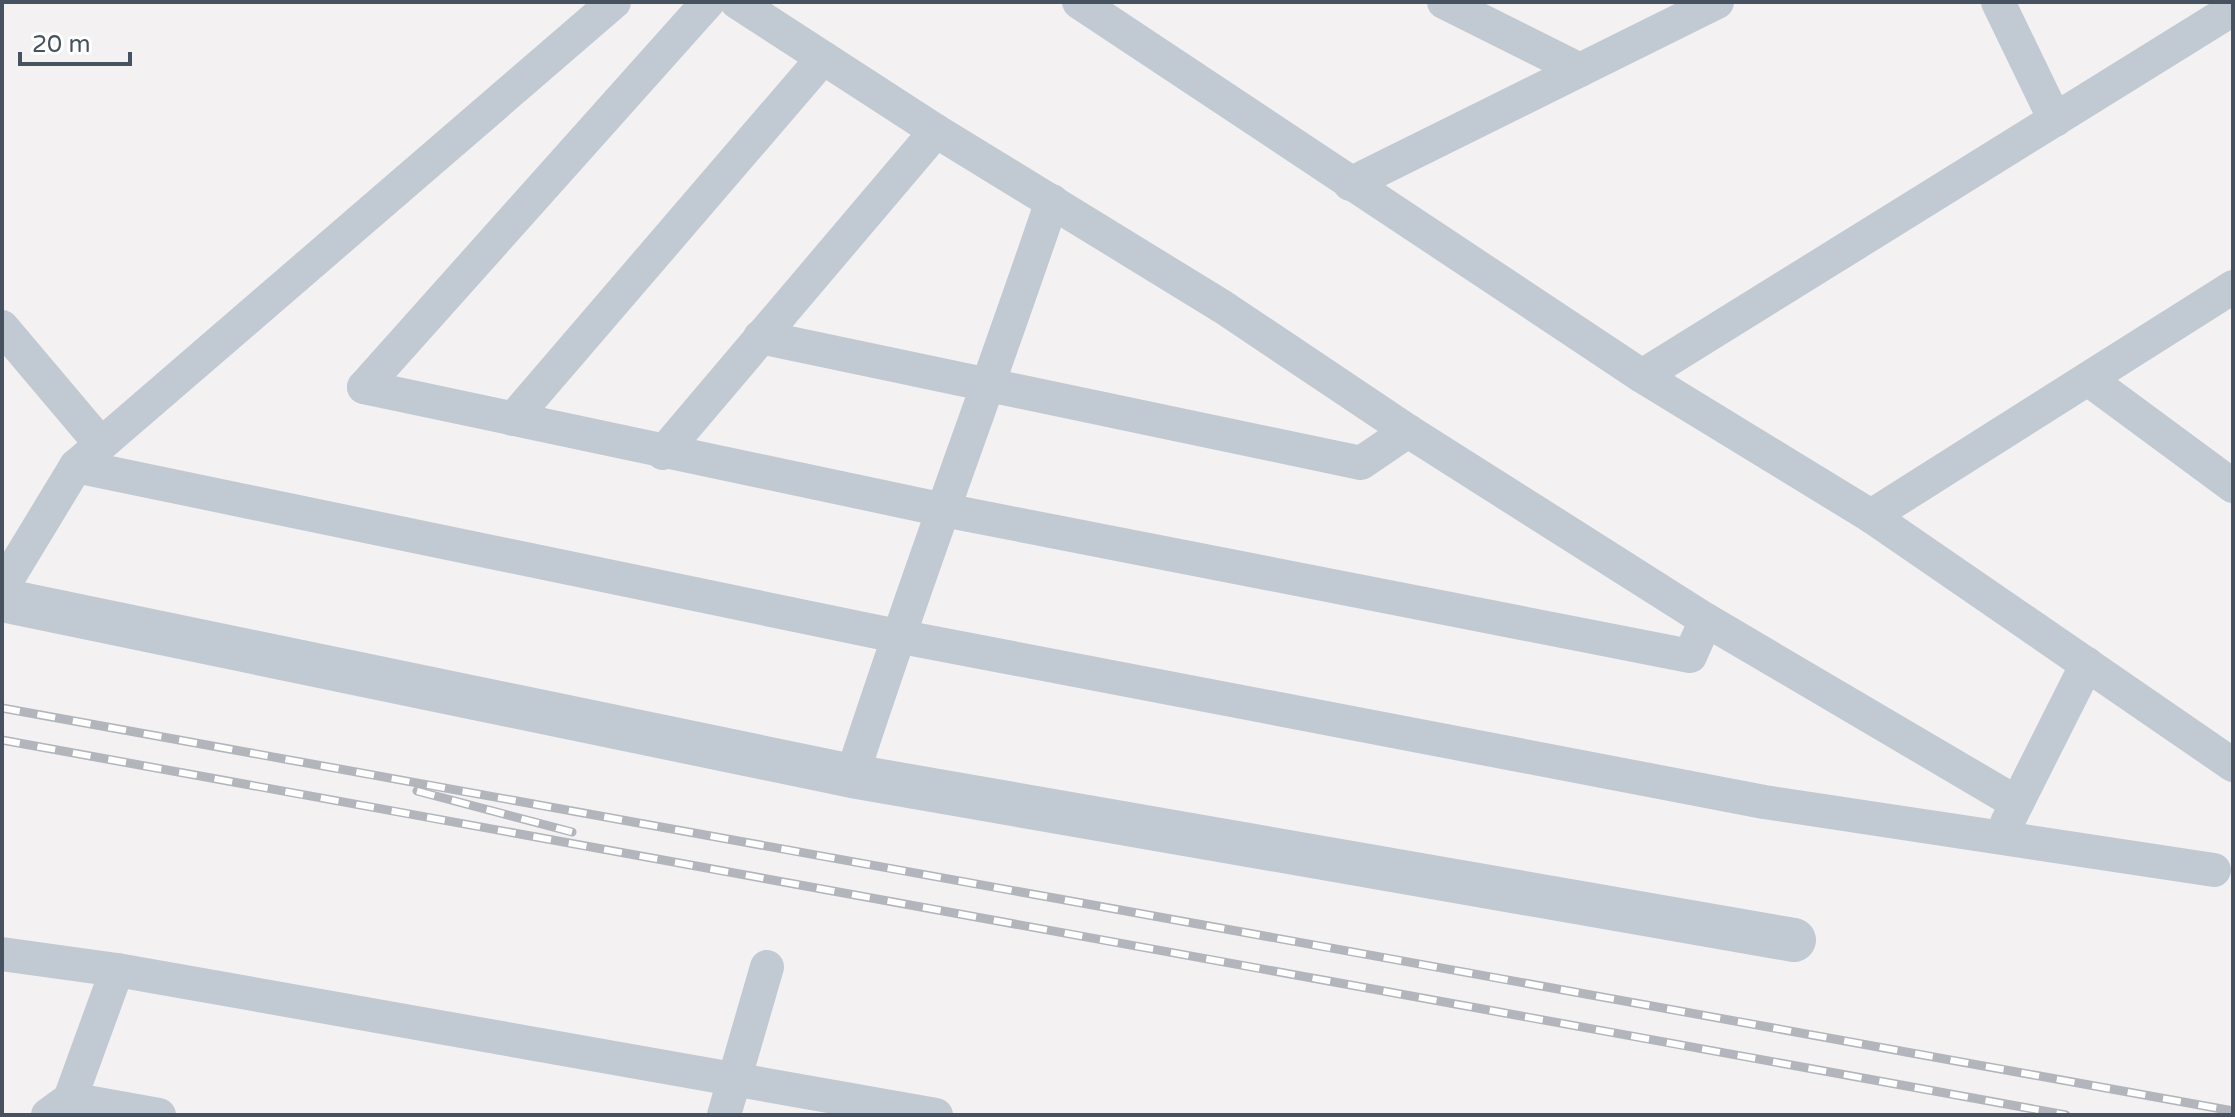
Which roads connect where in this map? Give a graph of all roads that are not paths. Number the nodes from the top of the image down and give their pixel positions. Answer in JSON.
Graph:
{"nodes":[{"id":1,"x":614,"y":2,"type":"edge"},
{"id":2,"x":708,"y":2,"type":"edge"},
{"id":3,"x":737,"y":2,"type":"edge"},
{"id":4,"x":1079,"y":2,"type":"edge"},
{"id":5,"x":1444,"y":2,"type":"edge"},
{"id":6,"x":1717,"y":2,"type":"edge"},
{"id":7,"x":1998,"y":2,"type":"edge"},
{"id":8,"x":2233,"y":9,"type":"edge"},
{"id":9,"x":823,"y":58,"type":"junction"},
{"id":10,"x":1580,"y":70,"type":"junction"},
{"id":11,"x":2055,"y":120,"type":"junction"},
{"id":12,"x":936,"y":131,"type":"junction"},
{"id":13,"x":1350,"y":184,"type":"junction"},
{"id":14,"x":1052,"y":201,"type":"junction"},
{"id":15,"x":2233,"y":287,"type":"edge"},
{"id":16,"x":2,"y":327,"type":"edge"},
{"id":17,"x":760,"y":337,"type":"junction"},
{"id":18,"x":1642,"y":376,"type":"junction"},
{"id":19,"x":2088,"y":379,"type":"junction"},
{"id":20,"x":989,"y":388,"type":"junction"},
{"id":21,"x":513,"y":419,"type":"junction"},
{"id":22,"x":1408,"y":431,"type":"junction"},
{"id":23,"x":663,"y":453,"type":"junction"},
{"id":24,"x":88,"y":454,"type":"junction"},
{"id":25,"x":2233,"y":486,"type":"edge"},
{"id":26,"x":944,"y":510,"type":"junction"},
{"id":27,"x":1871,"y":516,"type":"junction"},
{"id":28,"x":2,"y":588,"type":"edge"},
{"id":29,"x":2,"y":600,"type":"edge"},
{"id":30,"x":1706,"y":620,"type":"junction"},
{"id":31,"x":897,"y":636,"type":"junction"},
{"id":32,"x":2087,"y":664,"type":"junction"},
{"id":33,"x":2233,"y":765,"type":"edge"},
{"id":34,"x":852,"y":776,"type":"junction"},
{"id":35,"x":2017,"y":803,"type":"junction"},
{"id":36,"x":2000,"y":837,"type":"junction"},
{"id":37,"x":2214,"y":870,"type":"dead end"},
{"id":38,"x":1794,"y":940,"type":"dead end"},
{"id":39,"x":2,"y":954,"type":"edge"},
{"id":40,"x":767,"y":967,"type":"dead end"},
{"id":41,"x":117,"y":970,"type":"junction"},
{"id":42,"x":735,"y":1080,"type":"junction"},
{"id":43,"x":59,"y":1107,"type":"edge"},
{"id":44,"x":887,"y":1111,"type":"edge"},
{"id":45,"x":159,"y":1115,"type":"edge"},
{"id":46,"x":724,"y":1115,"type":"edge"},
{"id":47,"x":936,"y":1115,"type":"edge"}],
"edges":[{"from":1,"to":24,"type":"street"},
{"from":2,"to":21,"type":"street"},
{"from":3,"to":9,"type":"street"},
{"from":4,"to":13,"type":"street"},
{"from":5,"to":10,"type":"street"},
{"from":6,"to":10,"type":"street"},
{"from":7,"to":11,"type":"street"},
{"from":8,"to":11,"type":"street"},
{"from":9,"to":12,"type":"street"},
{"from":9,"to":21,"type":"street"},
{"from":10,"to":13,"type":"street"},
{"from":11,"to":18,"type":"street"},
{"from":12,"to":14,"type":"street"},
{"from":12,"to":17,"type":"street"},
{"from":13,"to":18,"type":"street"},
{"from":14,"to":20,"type":"street"},
{"from":14,"to":22,"type":"street"},
{"from":15,"to":19,"type":"street"},
{"from":16,"to":24,"type":"street"},
{"from":17,"to":20,"type":"street"},
{"from":17,"to":23,"type":"street"},
{"from":18,"to":27,"type":"street"},
{"from":19,"to":25,"type":"street"},
{"from":19,"to":27,"type":"street"},
{"from":20,"to":22,"type":"street"},
{"from":20,"to":26,"type":"street"},
{"from":21,"to":23,"type":"street"},
{"from":22,"to":30,"type":"street"},
{"from":23,"to":26,"type":"street"},
{"from":24,"to":28,"type":"street"},
{"from":24,"to":31,"type":"street"},
{"from":26,"to":30,"type":"street"},
{"from":26,"to":31,"type":"street"},
{"from":27,"to":32,"type":"street"},
{"from":29,"to":34,"type":"street"},
{"from":30,"to":35,"type":"street"},
{"from":31,"to":34,"type":"street"},
{"from":31,"to":36,"type":"street"},
{"from":32,"to":33,"type":"street"},
{"from":32,"to":35,"type":"street"},
{"from":34,"to":38,"type":"street"},
{"from":35,"to":36,"type":"street"},
{"from":36,"to":37,"type":"street"},
{"from":39,"to":41,"type":"street"},
{"from":40,"to":42,"type":"street"},
{"from":41,"to":42,"type":"street"},
{"from":41,"to":43,"type":"street"},
{"from":42,"to":44,"type":"street"},
{"from":42,"to":46,"type":"street"},
{"from":43,"to":45,"type":"street"},
{"from":44,"to":47,"type":"street"}]}
